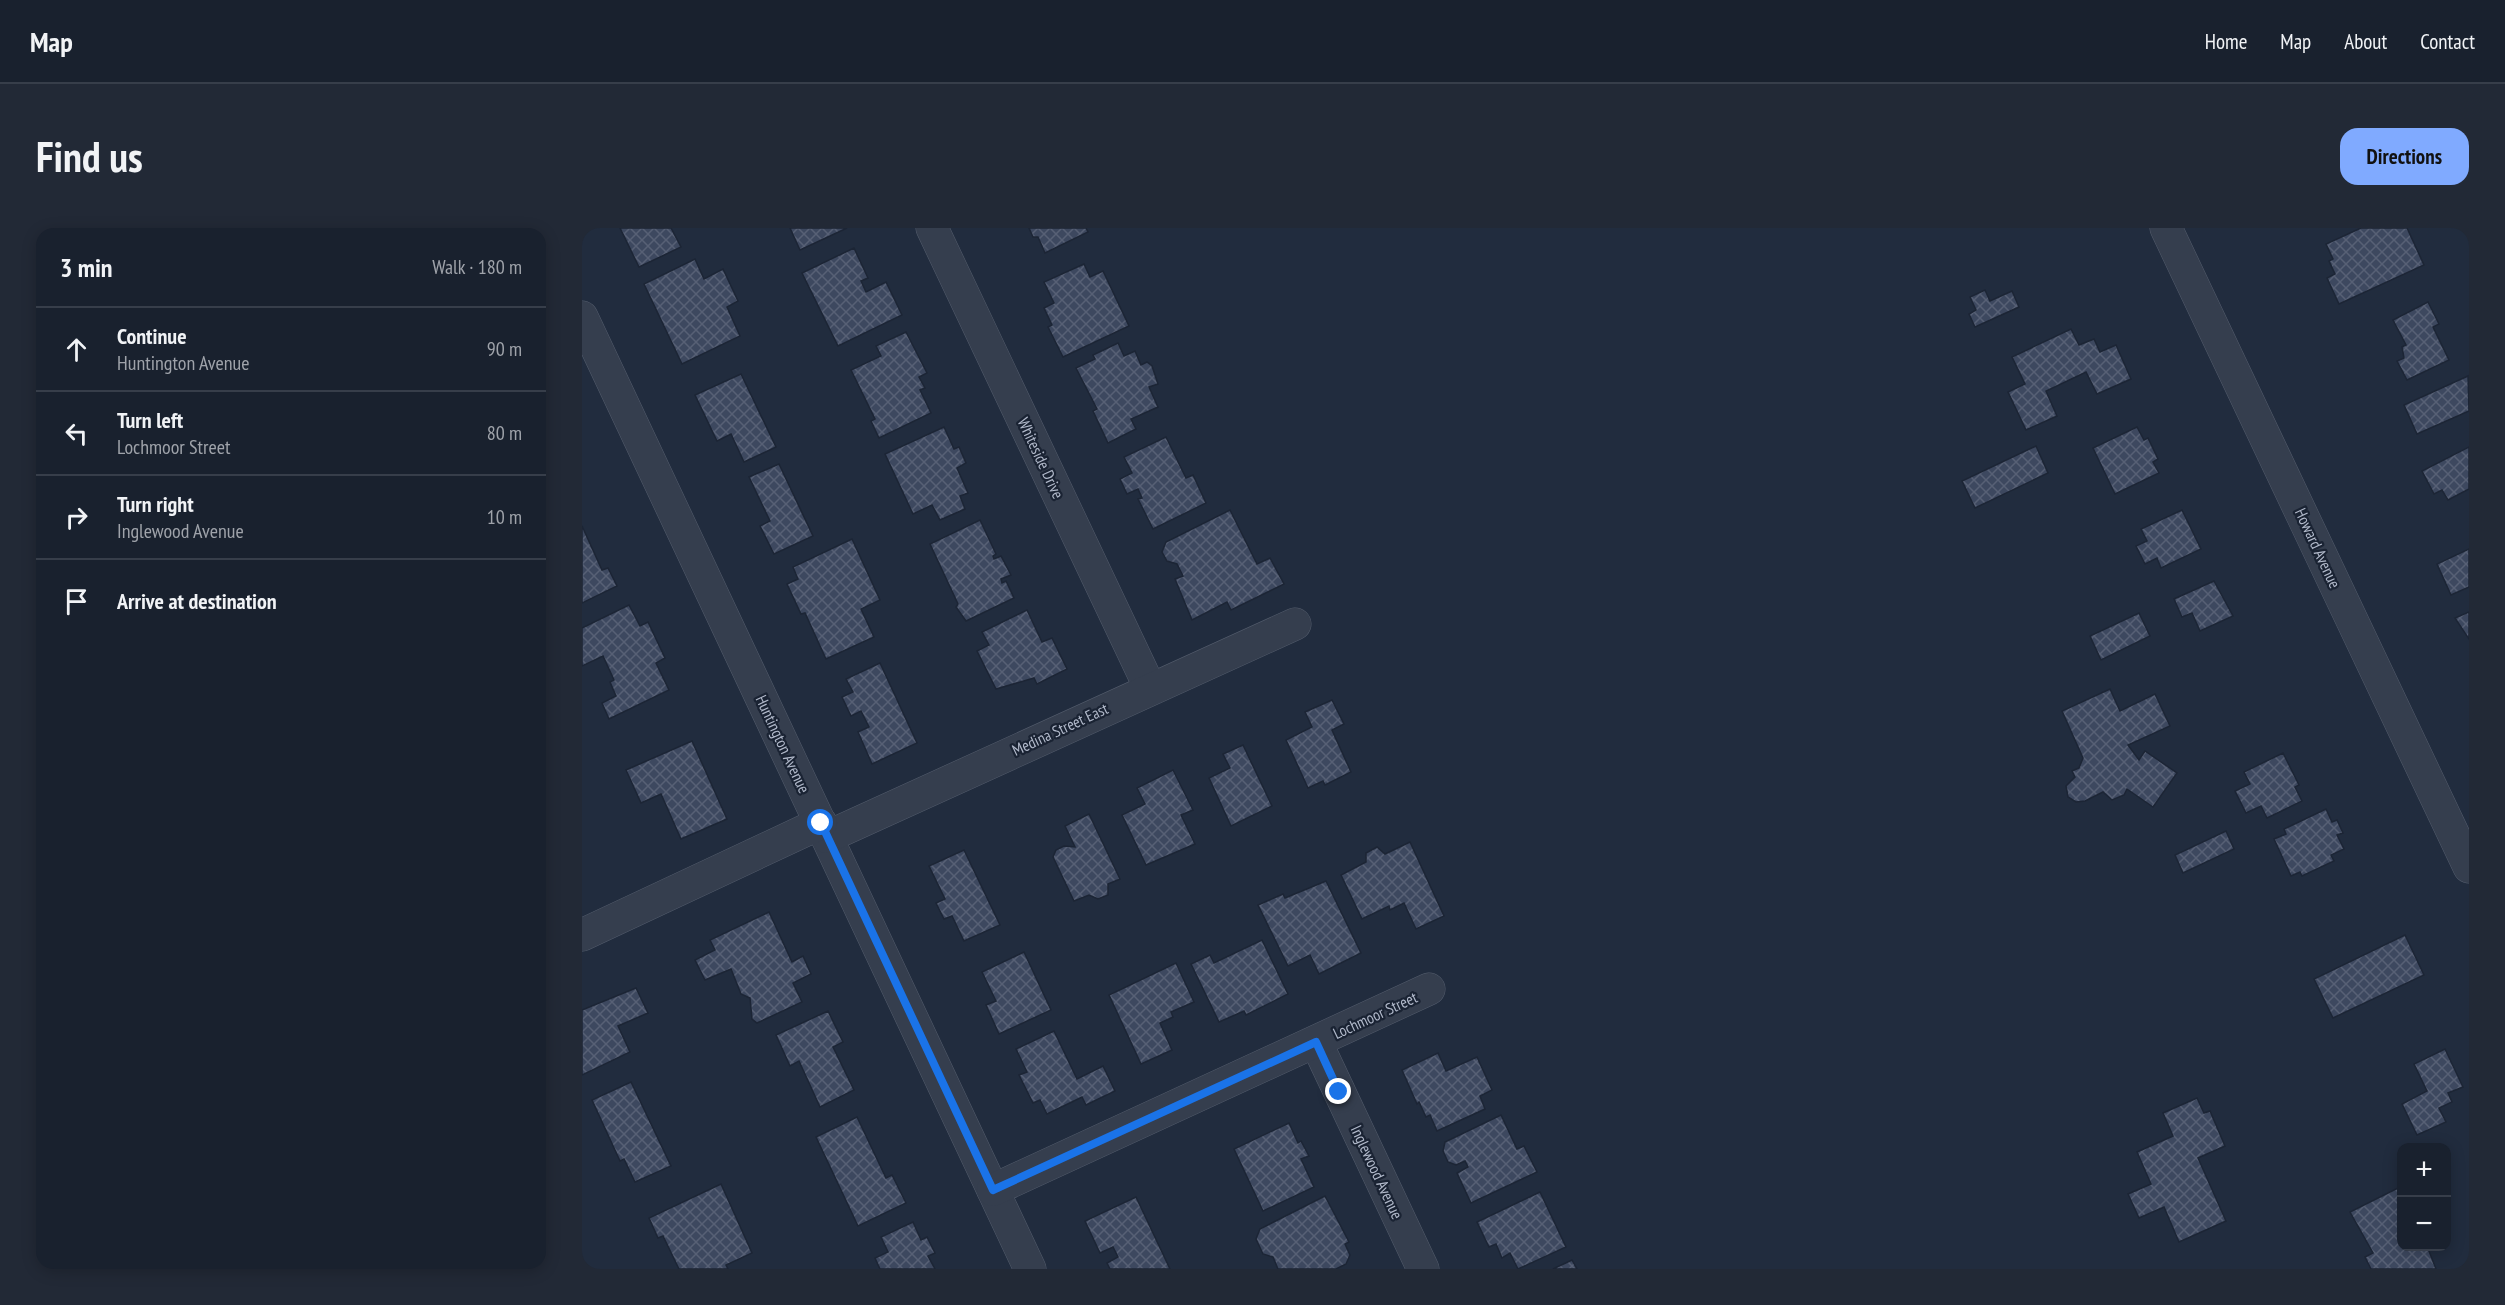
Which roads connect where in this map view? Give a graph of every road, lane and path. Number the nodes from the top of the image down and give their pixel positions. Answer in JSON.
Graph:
{"nodes":[{"id":1,"x":932,"y":228,"type":"edge"},
{"id":2,"x":2166,"y":228,"type":"edge"},
{"id":3,"x":582,"y":317,"type":"edge"},
{"id":4,"x":1295,"y":624,"type":"dead end"},
{"id":5,"x":1150,"y":688,"type":"junction"},
{"id":6,"x":824,"y":830,"type":"junction"},
{"id":7,"x":2469,"y":867,"type":"edge"},
{"id":8,"x":582,"y":934,"type":"edge"},
{"id":9,"x":1429,"y":989,"type":"dead end"},
{"id":10,"x":1316,"y":1042,"type":"junction"},
{"id":11,"x":993,"y":1190,"type":"junction"},
{"id":12,"x":1030,"y":1269,"type":"edge"},
{"id":13,"x":1423,"y":1269,"type":"edge"}],
"edges":[{"from":1,"to":5,"type":"street","name":"Whiteside Drive"},
{"from":2,"to":7,"type":"street","name":"Howard Avenue"},
{"from":3,"to":6,"type":"street","name":"Huntington Avenue"},
{"from":4,"to":5,"type":"street","name":"Medina Street East"},
{"from":5,"to":6,"type":"street","name":"Medina Street East"},
{"from":6,"to":8,"type":"street","name":"Medina Street East"},
{"from":6,"to":11,"type":"street","name":"Huntington Avenue"},
{"from":9,"to":10,"type":"street","name":"Lochmoor Street"},
{"from":10,"to":11,"type":"street","name":"Lochmoor Street"},
{"from":10,"to":13,"type":"street","name":"Inglewood Avenue"},
{"from":11,"to":12,"type":"street","name":"Huntington Avenue"}]}
